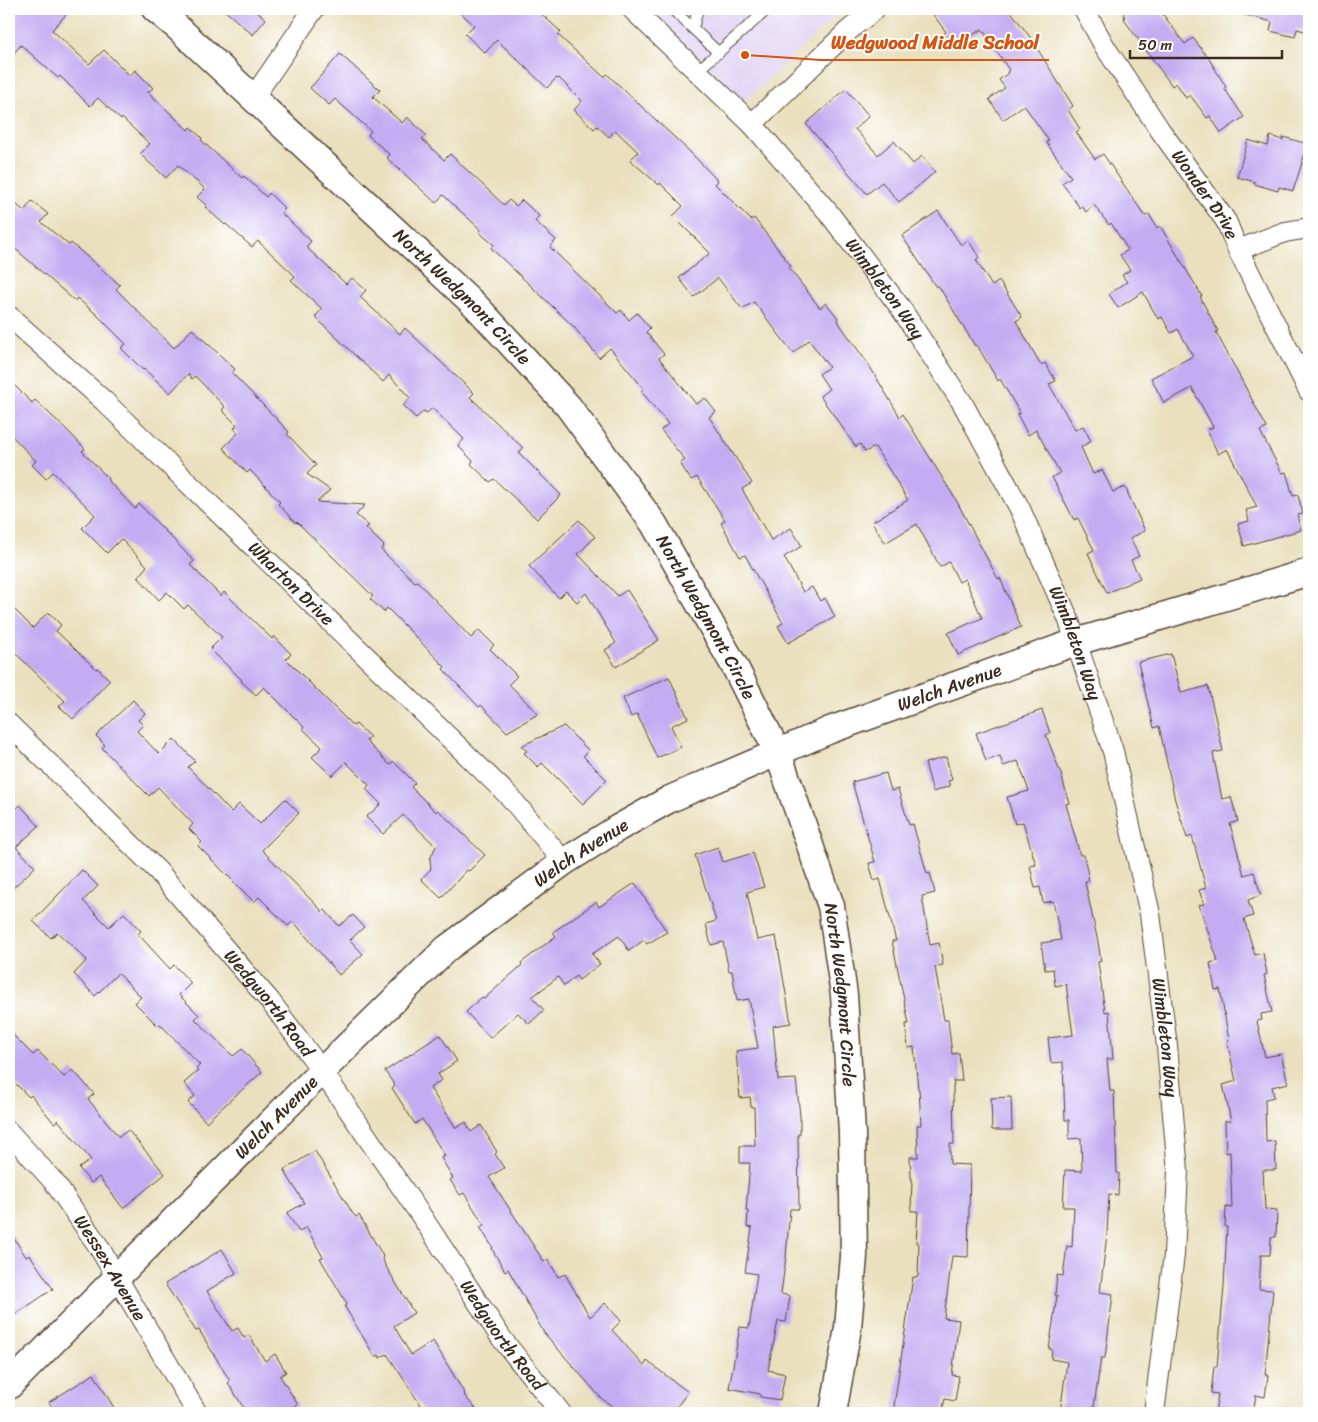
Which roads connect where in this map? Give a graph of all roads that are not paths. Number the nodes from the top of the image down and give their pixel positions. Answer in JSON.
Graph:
{"nodes":[{"id":1,"x":155,"y":9,"type":"edge"},
{"id":2,"x":314,"y":9,"type":"edge"},
{"id":3,"x":632,"y":9,"type":"edge"},
{"id":4,"x":672,"y":9,"type":"edge"},
{"id":5,"x":698,"y":9,"type":"edge"},
{"id":6,"x":768,"y":9,"type":"edge"},
{"id":7,"x":875,"y":9,"type":"edge"},
{"id":8,"x":1084,"y":9,"type":"edge"},
{"id":9,"x":759,"y":14,"type":"edge"},
{"id":10,"x":693,"y":28,"type":"junction"},
{"id":11,"x":719,"y":53,"type":"junction"},
{"id":12,"x":698,"y":71,"type":"junction"},
{"id":13,"x":253,"y":98,"type":"junction"},
{"id":14,"x":752,"y":124,"type":"junction"},
{"id":15,"x":1309,"y":228,"type":"edge"},
{"id":16,"x":1238,"y":250,"type":"junction"},
{"id":17,"x":9,"y":316,"type":"edge"},
{"id":18,"x":1309,"y":392,"type":"edge"},
{"id":19,"x":1309,"y":572,"type":"edge"},
{"id":20,"x":1076,"y":642,"type":"junction"},
{"id":21,"x":9,"y":724,"type":"edge"},
{"id":22,"x":778,"y":753,"type":"junction"},
{"id":23,"x":564,"y":862,"type":"junction"},
{"id":24,"x":322,"y":1071,"type":"junction"},
{"id":25,"x":9,"y":1132,"type":"edge"},
{"id":26,"x":116,"y":1277,"type":"junction"},
{"id":27,"x":9,"y":1386,"type":"edge"},
{"id":28,"x":197,"y":1413,"type":"edge"},
{"id":29,"x":561,"y":1413,"type":"edge"},
{"id":30,"x":833,"y":1413,"type":"edge"},
{"id":31,"x":1154,"y":1413,"type":"edge"}],
"edges":[{"from":1,"to":13,"type":"street","name":"North Wedgmont Circle"},
{"from":2,"to":13,"type":"street"},
{"from":3,"to":12,"type":"street","name":"Wimbleton Way"},
{"from":4,"to":10,"type":"lane"},
{"from":5,"to":10,"type":"lane"},
{"from":6,"to":9,"type":"lane"},
{"from":7,"to":14,"type":"street"},
{"from":8,"to":16,"type":"street","name":"Wonder Drive"},
{"from":9,"to":11,"type":"lane"},
{"from":10,"to":11,"type":"lane"},
{"from":11,"to":12,"type":"lane"},
{"from":12,"to":14,"type":"street","name":"Wimbleton Way"},
{"from":13,"to":22,"type":"street","name":"North Wedgmont Circle"},
{"from":14,"to":20,"type":"street","name":"Wimbleton Way"},
{"from":15,"to":16,"type":"street"},
{"from":16,"to":18,"type":"street","name":"Wonder Drive"},
{"from":17,"to":23,"type":"street","name":"Wharton Drive"},
{"from":19,"to":20,"type":"street","name":"Welch Avenue"},
{"from":20,"to":22,"type":"street","name":"Welch Avenue"},
{"from":20,"to":31,"type":"street","name":"Wimbleton Way"},
{"from":21,"to":24,"type":"street","name":"Wedgworth Road"},
{"from":22,"to":23,"type":"street","name":"Welch Avenue"},
{"from":22,"to":30,"type":"street","name":"North Wedgmont Circle"},
{"from":23,"to":24,"type":"street","name":"Welch Avenue"},
{"from":24,"to":26,"type":"street","name":"Welch Avenue"},
{"from":24,"to":29,"type":"street","name":"Wedgworth Road"},
{"from":25,"to":26,"type":"street","name":"Wessex Avenue"},
{"from":26,"to":27,"type":"street","name":"Welch Avenue"},
{"from":26,"to":28,"type":"street","name":"Wessex Avenue"}]}
